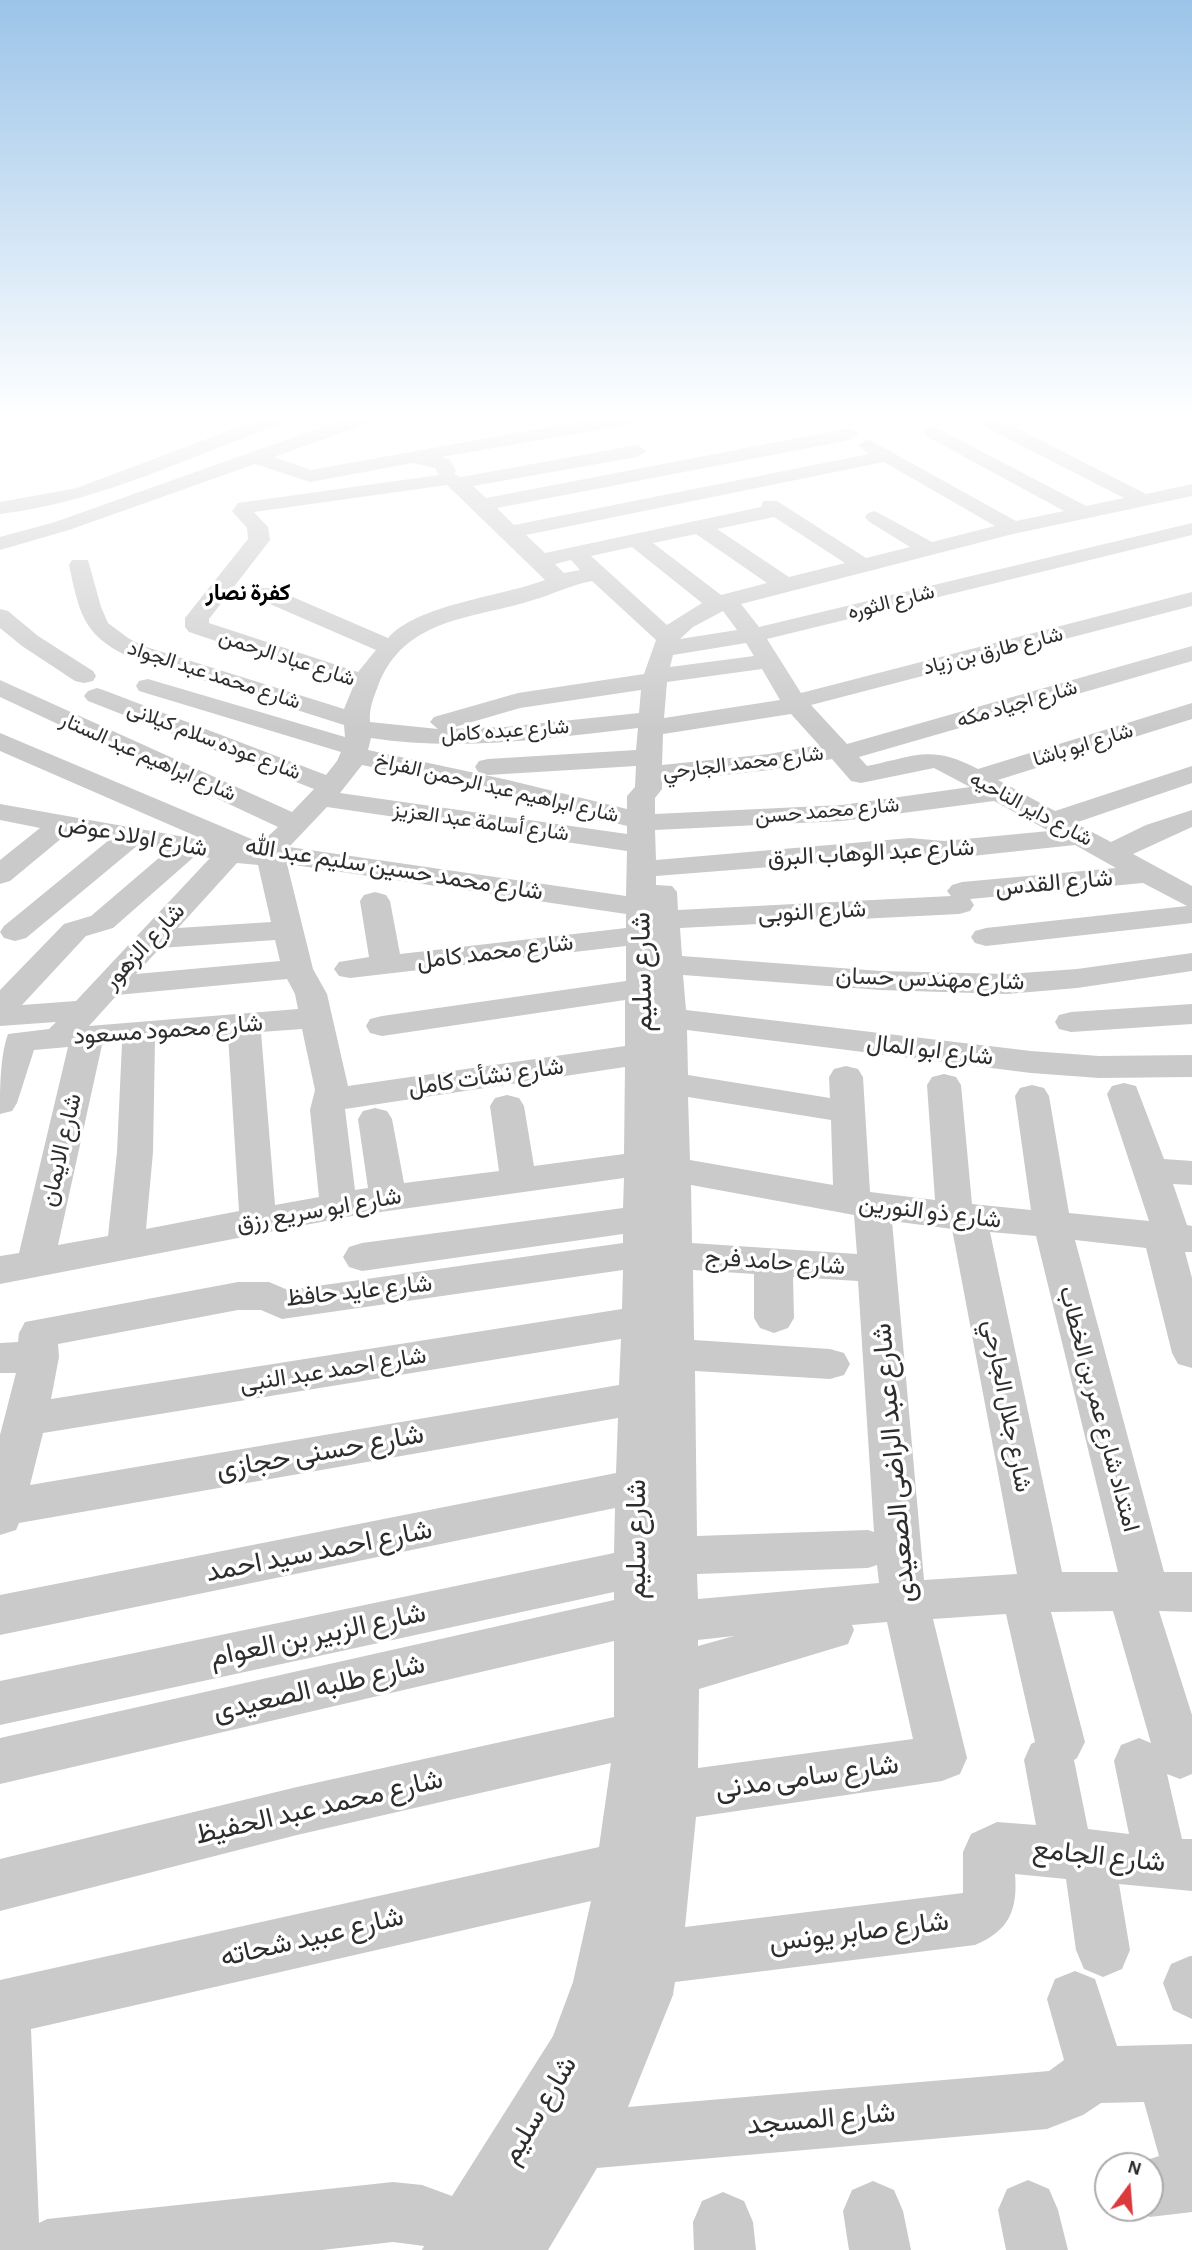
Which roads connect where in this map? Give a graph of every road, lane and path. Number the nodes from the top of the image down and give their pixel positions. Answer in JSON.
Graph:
{"nodes":[{"id":1,"x":76,"y":521,"type":"edge"},
{"id":2,"x":251,"y":521,"type":"edge"},
{"id":3,"x":497,"y":521,"type":"edge"},
{"id":4,"x":558,"y":521,"type":"edge"},
{"id":5,"x":723,"y":521,"type":"edge"},
{"id":6,"x":794,"y":521,"type":"edge"},
{"id":7,"x":882,"y":521,"type":"edge"},
{"id":8,"x":1002,"y":521,"type":"edge"},
{"id":9,"x":1046,"y":521,"type":"edge"},
{"id":10,"x":700,"y":527,"type":"junction"},
{"id":11,"x":1013,"y":528,"type":"junction"},
{"id":12,"x":1192,"y":529,"type":"edge"},
{"id":13,"x":509,"y":532,"type":"junction"},
{"id":14,"x":636,"y":540,"type":"junction"},
{"id":15,"x":0,"y":544,"type":"edge"},
{"id":16,"x":929,"y":549,"type":"junction"},
{"id":17,"x":575,"y":553,"type":"junction"},
{"id":18,"x":540,"y":560,"type":"junction"},
{"id":19,"x":80,"y":565,"type":"dead end"},
{"id":20,"x":862,"y":565,"type":"junction"},
{"id":21,"x":597,"y":573,"type":"junction"},
{"id":22,"x":559,"y":582,"type":"junction"},
{"id":23,"x":784,"y":584,"type":"junction"},
{"id":24,"x":264,"y":593,"type":"dead end"},
{"id":25,"x":1192,"y":599,"type":"edge"},
{"id":26,"x":722,"y":603,"type":"junction"},
{"id":27,"x":0,"y":615,"type":"edge"},
{"id":28,"x":753,"y":635,"type":"junction"},
{"id":29,"x":666,"y":644,"type":"junction"},
{"id":30,"x":389,"y":647,"type":"junction"},
{"id":31,"x":135,"y":651,"type":"junction"},
{"id":32,"x":1192,"y":653,"type":"edge"},
{"id":33,"x":769,"y":661,"type":"junction"},
{"id":34,"x":656,"y":678,"type":"junction"},
{"id":35,"x":366,"y":683,"type":"junction"},
{"id":36,"x":82,"y":685,"type":"junction"},
{"id":37,"x":148,"y":686,"type":"dead end"},
{"id":38,"x":0,"y":687,"type":"edge"},
{"id":39,"x":796,"y":704,"type":"junction"},
{"id":40,"x":1192,"y":711,"type":"edge"},
{"id":41,"x":651,"y":724,"type":"junction"},
{"id":42,"x":400,"y":735,"type":"junction"},
{"id":43,"x":356,"y":738,"type":"junction"},
{"id":44,"x":0,"y":741,"type":"edge"},
{"id":45,"x":740,"y":751,"type":"dead end"},
{"id":46,"x":843,"y":756,"type":"junction"},
{"id":47,"x":488,"y":766,"type":"dead end"},
{"id":48,"x":1192,"y":775,"type":"edge"},
{"id":49,"x":986,"y":786,"type":"junction"},
{"id":50,"x":326,"y":792,"type":"junction"},
{"id":51,"x":926,"y":802,"type":"junction"},
{"id":52,"x":0,"y":812,"type":"edge"},
{"id":53,"x":649,"y":814,"type":"junction"},
{"id":54,"x":793,"y":816,"type":"junction"},
{"id":55,"x":1192,"y":818,"type":"edge"},
{"id":56,"x":1053,"y":821,"type":"junction"},
{"id":57,"x":64,"y":823,"type":"junction"},
{"id":58,"x":297,"y":825,"type":"junction"},
{"id":59,"x":949,"y":829,"type":"dead end"},
{"id":60,"x":132,"y":836,"type":"junction"},
{"id":61,"x":1082,"y":836,"type":"junction"},
{"id":62,"x":838,"y":837,"type":"dead end"},
{"id":63,"x":189,"y":846,"type":"junction"},
{"id":64,"x":231,"y":853,"type":"junction"},
{"id":65,"x":1112,"y":853,"type":"junction"},
{"id":66,"x":268,"y":855,"type":"junction"},
{"id":67,"x":1147,"y":874,"type":"junction"},
{"id":68,"x":0,"y":875,"type":"edge"},
{"id":69,"x":956,"y":900,"type":"junction"},
{"id":70,"x":1191,"y":900,"type":"edge"},
{"id":71,"x":375,"y":901,"type":"dead end"},
{"id":72,"x":287,"y":930,"type":"junction"},
{"id":73,"x":6,"y":937,"type":"edge"},
{"id":74,"x":986,"y":937,"type":"dead end"},
{"id":75,"x":151,"y":939,"type":"junction"},
{"id":76,"x":654,"y":955,"type":"junction"},
{"id":77,"x":1192,"y":962,"type":"edge"},
{"id":78,"x":386,"y":964,"type":"junction"},
{"id":79,"x":297,"y":969,"type":"junction"},
{"id":80,"x":350,"y":969,"type":"dead end"},
{"id":81,"x":1007,"y":985,"type":"junction"},
{"id":82,"x":107,"y":986,"type":"junction"},
{"id":83,"x":0,"y":1009,"type":"edge"},
{"id":84,"x":1192,"y":1014,"type":"edge"},
{"id":85,"x":316,"y":1018,"type":"junction"},
{"id":86,"x":1071,"y":1022,"type":"dead end"},
{"id":87,"x":244,"y":1024,"type":"junction"},
{"id":88,"x":382,"y":1026,"type":"dead end"},
{"id":89,"x":76,"y":1028,"type":"junction"},
{"id":90,"x":10,"y":1029,"type":"edge"},
{"id":91,"x":139,"y":1032,"type":"junction"},
{"id":92,"x":1192,"y":1066,"type":"edge"},
{"id":93,"x":657,"y":1069,"type":"junction"},
{"id":94,"x":846,"y":1077,"type":"dead end"},
{"id":95,"x":944,"y":1085,"type":"dead end"},
{"id":96,"x":1124,"y":1094,"type":"dead end"},
{"id":97,"x":1032,"y":1096,"type":"dead end"},
{"id":98,"x":1,"y":1097,"type":"edge"},
{"id":99,"x":329,"y":1100,"type":"junction"},
{"id":100,"x":507,"y":1106,"type":"dead end"},
{"id":101,"x":830,"y":1109,"type":"dead end"},
{"id":102,"x":375,"y":1119,"type":"dead end"},
{"id":103,"x":656,"y":1167,"type":"junction"},
{"id":104,"x":1150,"y":1170,"type":"junction"},
{"id":105,"x":1192,"y":1173,"type":"edge"},
{"id":106,"x":518,"y":1179,"type":"junction"},
{"id":107,"x":388,"y":1198,"type":"junction"},
{"id":108,"x":862,"y":1204,"type":"junction"},
{"id":109,"x":338,"y":1205,"type":"junction"},
{"id":110,"x":962,"y":1218,"type":"junction"},
{"id":111,"x":258,"y":1220,"type":"junction"},
{"id":112,"x":1052,"y":1226,"type":"junction"},
{"id":113,"x":1176,"y":1238,"type":"edge"},
{"id":114,"x":652,"y":1243,"type":"junction"},
{"id":115,"x":126,"y":1244,"type":"junction"},
{"id":116,"x":362,"y":1257,"type":"dead end"},
{"id":117,"x":773,"y":1262,"type":"junction"},
{"id":118,"x":18,"y":1267,"type":"edge"},
{"id":119,"x":877,"y":1269,"type":"junction"},
{"id":120,"x":774,"y":1318,"type":"dead end"},
{"id":121,"x":641,"y":1321,"type":"junction"},
{"id":122,"x":26,"y":1349,"type":"edge"},
{"id":123,"x":1192,"y":1353,"type":"edge"},
{"id":124,"x":674,"y":1354,"type":"junction"},
{"id":125,"x":830,"y":1364,"type":"dead end"},
{"id":126,"x":639,"y":1398,"type":"junction"},
{"id":127,"x":25,"y":1419,"type":"junction"},
{"id":128,"x":637,"y":1486,"type":"junction"},
{"id":129,"x":1,"y":1511,"type":"edge"},
{"id":130,"x":868,"y":1549,"type":"dead end"},
{"id":131,"x":655,"y":1562,"type":"junction"},
{"id":132,"x":1138,"y":1591,"type":"junction"},
{"id":133,"x":1192,"y":1592,"type":"edge"},
{"id":134,"x":1034,"y":1595,"type":"junction"},
{"id":135,"x":905,"y":1601,"type":"junction"},
{"id":136,"x":0,"y":1615,"type":"edge"},
{"id":137,"x":656,"y":1619,"type":"junction"},
{"id":138,"x":831,"y":1630,"type":"dead end"},
{"id":139,"x":675,"y":1674,"type":"junction"},
{"id":140,"x":0,"y":1703,"type":"edge"},
{"id":141,"x":639,"y":1734,"type":"junction"},
{"id":142,"x":942,"y":1758,"type":"joint"},
{"id":143,"x":0,"y":1761,"type":"edge"},
{"id":144,"x":672,"y":1796,"type":"junction"},
{"id":145,"x":1006,"y":1846,"type":"joint"},
{"id":146,"x":1077,"y":1853,"type":"junction"},
{"id":147,"x":1176,"y":1863,"type":"edge"},
{"id":148,"x":622,"y":1868,"type":"junction"},
{"id":149,"x":0,"y":1885,"type":"edge"},
{"id":150,"x":1103,"y":1950,"type":"dead end"},
{"id":151,"x":652,"y":1958,"type":"junction"},
{"id":152,"x":1075,"y":1999,"type":"dead end"},
{"id":153,"x":1,"y":2007,"type":"edge"},
{"id":154,"x":1178,"y":2072,"type":"edge"},
{"id":155,"x":1080,"y":2086,"type":"junction"},
{"id":156,"x":580,"y":2140,"type":"junction"},
{"id":157,"x":1192,"y":2168,"type":"edge"},
{"id":158,"x":1192,"y":2182,"type":"edge"},
{"id":159,"x":1164,"y":2185,"type":"edge"},
{"id":160,"x":477,"y":2245,"type":"edge"},
{"id":161,"x":10,"y":2250,"type":"edge"},
{"id":162,"x":47,"y":2250,"type":"edge"}],
"edges":[{"from":1,"to":15,"type":"street"},
{"from":2,"to":35,"type":"street","name":"شارع عباد الرحمن"},
{"from":3,"to":13,"type":"street"},
{"from":4,"to":13,"type":"street"},
{"from":5,"to":10,"type":"street"},
{"from":6,"to":20,"type":"street"},
{"from":7,"to":16,"type":"street"},
{"from":8,"to":11,"type":"street"},
{"from":9,"to":11,"type":"street"},
{"from":10,"to":14,"type":"street"},
{"from":10,"to":23,"type":"street"},
{"from":11,"to":16,"type":"street"},
{"from":12,"to":28,"type":"street","name":"شارع الثوره"},
{"from":13,"to":18,"type":"street"},
{"from":14,"to":17,"type":"street"},
{"from":14,"to":26,"type":"street"},
{"from":16,"to":20,"type":"street"},
{"from":17,"to":18,"type":"street"},
{"from":17,"to":21,"type":"street"},
{"from":18,"to":22,"type":"street"},
{"from":19,"to":31,"type":"street","name":"شارع محمد عبد الجواد"},
{"from":20,"to":23,"type":"street"},
{"from":21,"to":22,"type":"street"},
{"from":21,"to":29,"type":"street"},
{"from":22,"to":30,"type":"street"},
{"from":23,"to":26,"type":"street"},
{"from":24,"to":30,"type":"street"},
{"from":25,"to":39,"type":"street","name":"شارع طارق بن زياد"},
{"from":26,"to":28,"type":"street"},
{"from":26,"to":29,"type":"street"},
{"from":27,"to":36,"type":"street","name":"شارع عوده سلام كيلانى"},
{"from":28,"to":29,"type":"street","name":"شارع الثوره"},
{"from":28,"to":33,"type":"street"},
{"from":29,"to":34,"type":"street","name":"شارع سليم"},
{"from":30,"to":35,"type":"street"},
{"from":31,"to":36,"type":"street"},
{"from":31,"to":43,"type":"street","name":"شارع محمد عبد الجواد"},
{"from":32,"to":46,"type":"street","name":"شارع اجياد مكه"},
{"from":33,"to":34,"type":"street"},
{"from":33,"to":39,"type":"street"},
{"from":34,"to":41,"type":"street","name":"شارع سليم"},
{"from":34,"to":42,"type":"street"},
{"from":35,"to":43,"type":"street"},
{"from":36,"to":50,"type":"street","name":"شارع عوده سلام كيلانى"},
{"from":37,"to":43,"type":"street"},
{"from":38,"to":58,"type":"street","name":"شارع ابراهيم عبد الستار"},
{"from":39,"to":41,"type":"street","name":"شارع طارق بن زياد"},
{"from":39,"to":46,"type":"street"},
{"from":40,"to":49,"type":"street","name":"شارع ابو باشا"},
{"from":41,"to":42,"type":"street","name":"شارع عبده كامل"},
{"from":41,"to":53,"type":"street","name":"شارع سليم"},
{"from":42,"to":43,"type":"street","name":"شارع عبده كامل"},
{"from":43,"to":50,"type":"street"},
{"from":43,"to":53,"type":"street","name":"شارع ابراهيم عبد الرحمن الفراخ"},
{"from":44,"to":66,"type":"street","name":"شارع محمد حسين سليم عبد الله"},
{"from":45,"to":46,"type":"street"},
{"from":46,"to":49,"type":"street","name":"شارع داير الناحيه"},
{"from":46,"to":53,"type":"street","name":"شارع محمد الجارحي"},
{"from":46,"to":54,"type":"street"},
{"from":47,"to":53,"type":"street"},
{"from":48,"to":56,"type":"street"},
{"from":49,"to":51,"type":"street","name":"شارع محمد حسن"},
{"from":49,"to":56,"type":"street","name":"شارع داير الناحيه"},
{"from":50,"to":53,"type":"street","name":"شارع أسامة عبد العزيز"},
{"from":50,"to":58,"type":"street"},
{"from":51,"to":54,"type":"street","name":"شارع محمد حسن"},
{"from":51,"to":59,"type":"street"},
{"from":52,"to":57,"type":"street","name":"شارع اولاد عوض"},
{"from":53,"to":54,"type":"street","name":"شارع محمد حسن"},
{"from":53,"to":61,"type":"street","name":"شارع عبد الوهاب البرق"},
{"from":53,"to":62,"type":"street"},
{"from":53,"to":76,"type":"street","name":"شارع سليم"},
{"from":55,"to":65,"type":"street"},
{"from":56,"to":61,"type":"street","name":"شارع داير الناحيه"},
{"from":57,"to":60,"type":"street","name":"شارع اولاد عوض"},
{"from":57,"to":68,"type":"street"},
{"from":58,"to":66,"type":"street"},
{"from":60,"to":63,"type":"street","name":"شارع اولاد عوض"},
{"from":60,"to":73,"type":"street"},
{"from":61,"to":65,"type":"street","name":"شارع داير الناحيه"},
{"from":63,"to":64,"type":"street","name":"شارع اولاد عوض"},
{"from":63,"to":83,"type":"street"},
{"from":64,"to":66,"type":"street","name":"شارع اولاد عوض"},
{"from":64,"to":75,"type":"street","name":"شارع الزهور"},
{"from":65,"to":67,"type":"street","name":"شارع داير الناحيه"},
{"from":66,"to":72,"type":"street"},
{"from":66,"to":76,"type":"street","name":"شارع محمد حسين سليم عبد الله"},
{"from":67,"to":69,"type":"street","name":"شارع القدس"},
{"from":67,"to":70,"type":"street","name":"شارع داير الناحيه"},
{"from":69,"to":76,"type":"street","name":"شارع النوبى"},
{"from":69,"to":81,"type":"street"},
{"from":70,"to":74,"type":"street"},
{"from":71,"to":78,"type":"street"},
{"from":72,"to":75,"type":"street"},
{"from":72,"to":79,"type":"street"},
{"from":75,"to":82,"type":"street","name":"شارع الزهور"},
{"from":76,"to":78,"type":"street","name":"شارع محمد كامل"},
{"from":76,"to":81,"type":"street","name":"شارع مهندس حسان"},
{"from":76,"to":88,"type":"street"},
{"from":76,"to":92,"type":"street","name":"شارع ابو المال"},
{"from":76,"to":93,"type":"street","name":"شارع سليم"},
{"from":77,"to":81,"type":"street","name":"شارع مهندس حسان"},
{"from":78,"to":80,"type":"street","name":"شارع محمد كامل"},
{"from":79,"to":82,"type":"street"},
{"from":79,"to":85,"type":"street"},
{"from":82,"to":89,"type":"street","name":"شارع الزهور"},
{"from":84,"to":86,"type":"street"},
{"from":85,"to":87,"type":"street","name":"شارع محمود مسعود"},
{"from":85,"to":99,"type":"street"},
{"from":87,"to":91,"type":"street","name":"شارع محمود مسعود"},
{"from":87,"to":111,"type":"street"},
{"from":89,"to":90,"type":"street","name":"شارع محمود مسعود"},
{"from":89,"to":91,"type":"street","name":"شارع محمود مسعود"},
{"from":89,"to":118,"type":"street","name":"شارع الايمان"},
{"from":90,"to":98,"type":"street"},
{"from":91,"to":115,"type":"street"},
{"from":93,"to":99,"type":"street","name":"شارع نشأت كامل"},
{"from":93,"to":101,"type":"street","name":"شارع نشأت كامل"},
{"from":93,"to":103,"type":"street","name":"شارع سليم"},
{"from":94,"to":108,"type":"street","name":"شارع عبد الراضى الصعيدى"},
{"from":95,"to":110,"type":"street","name":"شارع جلال الجارحي"},
{"from":96,"to":104,"type":"street"},
{"from":97,"to":112,"type":"street","name":"امتداد شارع عمر بن الخطاب"},
{"from":99,"to":109,"type":"street"},
{"from":100,"to":106,"type":"street"},
{"from":102,"to":107,"type":"street"},
{"from":103,"to":106,"type":"street","name":"شارع ابو سريع رزق"},
{"from":103,"to":108,"type":"street","name":"شارع ذو النورين"},
{"from":103,"to":114,"type":"street","name":"شارع سليم"},
{"from":104,"to":105,"type":"street"},
{"from":104,"to":113,"type":"street"},
{"from":106,"to":107,"type":"street","name":"شارع ابو سريع رزق"},
{"from":107,"to":109,"type":"street","name":"شارع ابو سريع رزق"},
{"from":108,"to":110,"type":"street","name":"شارع ذو النورين"},
{"from":108,"to":119,"type":"street","name":"شارع عبد الراضى الصعيدى"},
{"from":109,"to":111,"type":"street","name":"شارع ابو سريع رزق"},
{"from":110,"to":112,"type":"street","name":"شارع ذو النورين"},
{"from":110,"to":134,"type":"street","name":"شارع جلال الجارحي"},
{"from":111,"to":115,"type":"street","name":"شارع ابو سريع رزق"},
{"from":112,"to":113,"type":"street","name":"شارع ذو النورين"},
{"from":112,"to":132,"type":"street","name":"امتداد شارع عمر بن الخطاب"},
{"from":113,"to":123,"type":"street"},
{"from":114,"to":116,"type":"street"},
{"from":114,"to":117,"type":"street","name":"شارع حامد فرج"},
{"from":114,"to":121,"type":"street","name":"شارع سليم"},
{"from":114,"to":122,"type":"street","name":"شارع عايد حافظ"},
{"from":114,"to":124,"type":"street","name":"شارع سليم"},
{"from":115,"to":118,"type":"street","name":"شارع ابو سريع رزق"},
{"from":117,"to":119,"type":"street","name":"شارع حامد فرج"},
{"from":117,"to":120,"type":"street"},
{"from":119,"to":135,"type":"street","name":"شارع عبد الراضى الصعيدى"},
{"from":121,"to":126,"type":"street","name":"شارع سليم"},
{"from":121,"to":127,"type":"street","name":"شارع احمد عبد النبى"},
{"from":122,"to":127,"type":"street"},
{"from":124,"to":125,"type":"street"},
{"from":124,"to":131,"type":"street","name":"شارع سليم"},
{"from":126,"to":128,"type":"street","name":"شارع سليم"},
{"from":126,"to":129,"type":"street","name":"شارع حسنى حجازى"},
{"from":127,"to":129,"type":"street"},
{"from":128,"to":131,"type":"street","name":"شارع سليم"},
{"from":128,"to":136,"type":"street","name":"شارع احمد سيد احمد"},
{"from":130,"to":131,"type":"street","name":"شارع الزبير بن العوام"},
{"from":131,"to":137,"type":"street","name":"شارع سليم"},
{"from":131,"to":140,"type":"street","name":"شارع الزبير بن العوام"},
{"from":132,"to":133,"type":"street","name":"شارع طلبه الصعيدى"},
{"from":132,"to":134,"type":"street","name":"شارع طلبه الصعيدى"},
{"from":132,"to":147,"type":"street","name":"امتداد شارع عمر بن الخطاب"},
{"from":134,"to":135,"type":"street","name":"شارع طلبه الصعيدى"},
{"from":134,"to":146,"type":"street","name":"شارع جلال الجارحي"},
{"from":135,"to":137,"type":"street","name":"شارع طلبه الصعيدى"},
{"from":135,"to":142,"type":"street","name":"شارع عبد الراضى الصعيدى"},
{"from":137,"to":139,"type":"street","name":"شارع سليم"},
{"from":137,"to":141,"type":"street","name":"شارع سليم"},
{"from":137,"to":143,"type":"street","name":"شارع طلبه الصعيدى"},
{"from":138,"to":139,"type":"street"},
{"from":139,"to":144,"type":"street","name":"شارع سليم"},
{"from":141,"to":148,"type":"street","name":"شارع سليم"},
{"from":141,"to":149,"type":"street","name":"شارع محمد عبد الحفيظ"},
{"from":142,"to":144,"type":"street","name":"شارع سامى مدنى"},
{"from":144,"to":151,"type":"street","name":"شارع سليم"},
{"from":145,"to":146,"type":"street","name":"شارع الجامع"},
{"from":145,"to":151,"type":"street","name":"شارع صابر يونس"},
{"from":146,"to":147,"type":"street","name":"شارع الجامع"},
{"from":146,"to":150,"type":"street","name":"شارع جلال الجارحي"},
{"from":148,"to":153,"type":"street","name":"شارع عبيد شحاته"},
{"from":148,"to":160,"type":"street","name":"شارع سليم"},
{"from":151,"to":156,"type":"street","name":"شارع سليم"},
{"from":152,"to":155,"type":"street"},
{"from":153,"to":161,"type":"street"},
{"from":154,"to":155,"type":"street","name":"شارع المسجد"},
{"from":154,"to":157,"type":"street"},
{"from":155,"to":156,"type":"street","name":"شارع المسجد"},
{"from":156,"to":160,"type":"street","name":"شارع سليم"},
{"from":158,"to":159,"type":"street"},
{"from":160,"to":162,"type":"street"}]}
